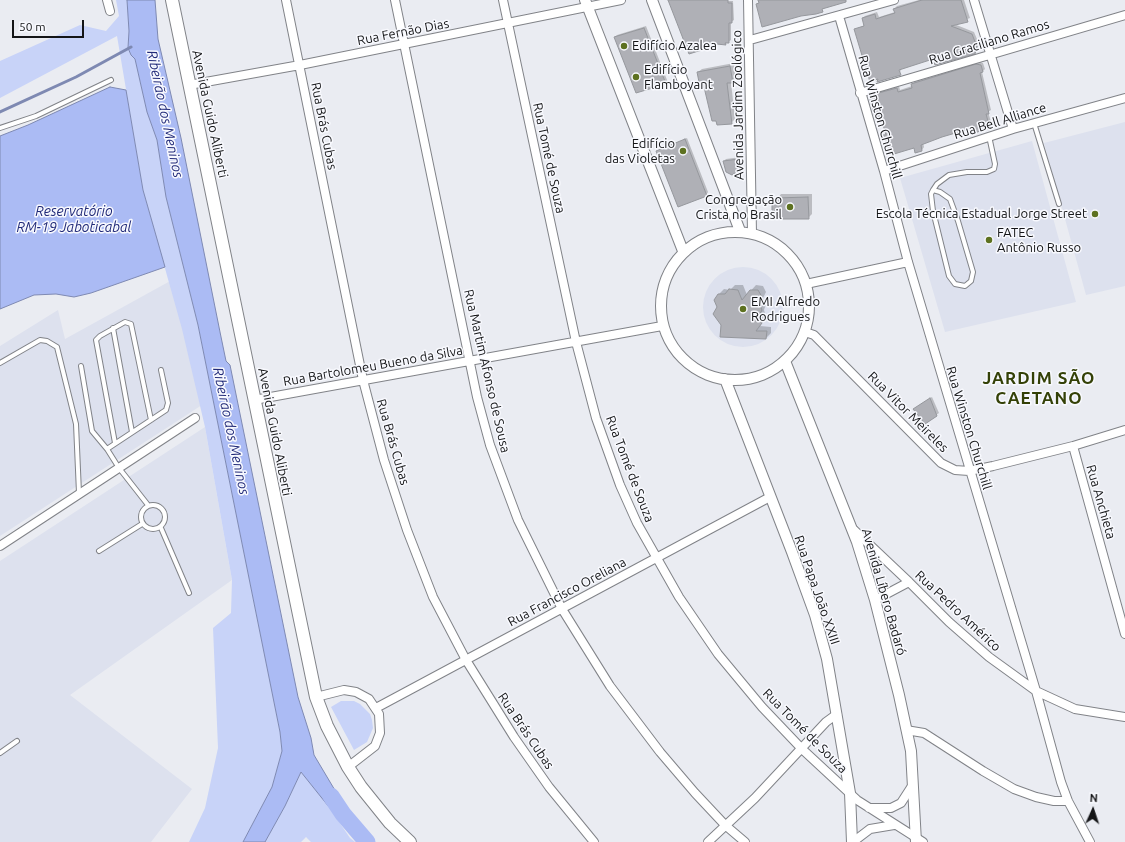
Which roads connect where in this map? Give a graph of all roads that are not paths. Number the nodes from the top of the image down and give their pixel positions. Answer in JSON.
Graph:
{"nodes":[{"id":1,"x":107,"y":0,"type":"edge"},
{"id":2,"x":172,"y":0,"type":"edge"},
{"id":3,"x":286,"y":0,"type":"edge"},
{"id":4,"x":395,"y":0,"type":"edge"},
{"id":5,"x":503,"y":0,"type":"edge"},
{"id":6,"x":621,"y":0,"type":"edge"},
{"id":7,"x":652,"y":0,"type":"edge"},
{"id":8,"x":748,"y":0,"type":"edge"},
{"id":9,"x":894,"y":0,"type":"edge"},
{"id":10,"x":974,"y":0,"type":"edge"},
{"id":11,"x":586,"y":3,"type":"edge"},
{"id":12,"x":110,"y":11,"type":"dead end"},
{"id":13,"x":1125,"y":15,"type":"edge"},
{"id":14,"x":839,"y":16,"type":"junction"},
{"id":15,"x":508,"y":23,"type":"junction"},
{"id":16,"x":750,"y":40,"type":"junction"},
{"id":17,"x":404,"y":44,"type":"junction"},
{"id":18,"x":990,"y":54,"type":"junction"},
{"id":19,"x":300,"y":65,"type":"junction"},
{"id":20,"x":111,"y":80,"type":"dead end"},
{"id":21,"x":189,"y":85,"type":"junction"},
{"id":22,"x":860,"y":93,"type":"junction"},
{"id":23,"x":1125,"y":98,"type":"edge"},
{"id":24,"x":1034,"y":123,"type":"junction"},
{"id":25,"x":0,"y":128,"type":"edge"},
{"id":26,"x":1013,"y":129,"type":"junction"},
{"id":27,"x":989,"y":136,"type":"junction"},
{"id":28,"x":884,"y":171,"type":"junction"},
{"id":29,"x":933,"y":190,"type":"junction"},
{"id":30,"x":1059,"y":204,"type":"dead end"},
{"id":31,"x":740,"y":231,"type":"junction"},
{"id":32,"x":752,"y":233,"type":"junction"},
{"id":33,"x":683,"y":251,"type":"junction"},
{"id":34,"x":908,"y":262,"type":"junction"},
{"id":35,"x":806,"y":284,"type":"junction"},
{"id":36,"x":662,"y":326,"type":"junction"},
{"id":37,"x":113,"y":328,"type":"junction"},
{"id":38,"x":805,"y":332,"type":"junction"},
{"id":39,"x":576,"y":342,"type":"junction"},
{"id":40,"x":785,"y":360,"type":"junction"},
{"id":41,"x":470,"y":361,"type":"junction"},
{"id":42,"x":0,"y":363,"type":"edge"},
{"id":43,"x":81,"y":366,"type":"dead end"},
{"id":44,"x":161,"y":370,"type":"dead end"},
{"id":45,"x":725,"y":379,"type":"junction"},
{"id":46,"x":363,"y":380,"type":"junction"},
{"id":47,"x":254,"y":400,"type":"junction"},
{"id":48,"x":195,"y":418,"type":"dead end"},
{"id":49,"x":151,"y":420,"type":"junction"},
{"id":50,"x":1125,"y":430,"type":"edge"},
{"id":51,"x":132,"y":432,"type":"junction"},
{"id":52,"x":115,"y":443,"type":"junction"},
{"id":53,"x":1073,"y":446,"type":"junction"},
{"id":54,"x":107,"y":449,"type":"junction"},
{"id":55,"x":119,"y":468,"type":"junction"},
{"id":56,"x":969,"y":471,"type":"junction"},
{"id":57,"x":79,"y":494,"type":"junction"},
{"id":58,"x":770,"y":497,"type":"junction"},
{"id":59,"x":148,"y":505,"type":"junction"},
{"id":60,"x":142,"y":524,"type":"junction"},
{"id":61,"x":161,"y":528,"type":"junction"},
{"id":62,"x":853,"y":530,"type":"junction"},
{"id":63,"x":0,"y":546,"type":"edge"},
{"id":64,"x":99,"y":552,"type":"dead end"},
{"id":65,"x":656,"y":558,"type":"junction"},
{"id":66,"x":909,"y":582,"type":"junction"},
{"id":67,"x":189,"y":594,"type":"dead end"},
{"id":68,"x":875,"y":600,"type":"junction"},
{"id":69,"x":562,"y":609,"type":"junction"},
{"id":70,"x":1125,"y":634,"type":"edge"},
{"id":71,"x":466,"y":660,"type":"junction"},
{"id":72,"x":1036,"y":691,"type":"junction"},
{"id":73,"x":316,"y":697,"type":"junction"},
{"id":74,"x":376,"y":708,"type":"junction"},
{"id":75,"x":837,"y":714,"type":"junction"},
{"id":76,"x":1125,"y":717,"type":"edge"},
{"id":77,"x":906,"y":730,"type":"junction"},
{"id":78,"x":17,"y":741,"type":"dead end"},
{"id":79,"x":802,"y":749,"type":"junction"},
{"id":80,"x":0,"y":752,"type":"edge"},
{"id":81,"x":348,"y":767,"type":"junction"},
{"id":82,"x":912,"y":786,"type":"junction"},
{"id":83,"x":850,"y":793,"type":"junction"},
{"id":84,"x":1068,"y":801,"type":"junction"},
{"id":85,"x":869,"y":808,"type":"junction"},
{"id":86,"x":726,"y":825,"type":"junction"},
{"id":87,"x":894,"y":825,"type":"junction"},
{"id":88,"x":918,"y":840,"type":"edge"},
{"id":89,"x":410,"y":842,"type":"edge"},
{"id":90,"x":594,"y":842,"type":"edge"},
{"id":91,"x":708,"y":842,"type":"edge"},
{"id":92,"x":745,"y":842,"type":"edge"},
{"id":93,"x":852,"y":842,"type":"edge"},
{"id":94,"x":1090,"y":842,"type":"edge"}],
"edges":[{"from":1,"to":12,"type":"street"},
{"from":2,"to":21,"type":"main road","name":"Avenida Guido Aliberti"},
{"from":3,"to":19,"type":"street","name":"Rua Brás Cubas"},
{"from":4,"to":17,"type":"street","name":"Rua Martim Afonso de Sousa"},
{"from":5,"to":15,"type":"street","name":"Rua Tomé de Souza"},
{"from":6,"to":11,"type":"street","name":"Rua Fernão Dias"},
{"from":7,"to":31,"type":"street"},
{"from":8,"to":16,"type":"street","name":"Avenida Jardim Zoológico"},
{"from":9,"to":14,"type":"street"},
{"from":10,"to":18,"type":"street"},
{"from":11,"to":15,"type":"street","name":"Rua Fernão Dias"},
{"from":11,"to":33,"type":"street"},
{"from":13,"to":18,"type":"street","name":"Rua Graciliano Ramos"},
{"from":14,"to":16,"type":"street"},
{"from":14,"to":22,"type":"street","name":"Rua Winston Churchill"},
{"from":15,"to":17,"type":"street","name":"Rua Fernão Dias"},
{"from":15,"to":39,"type":"street","name":"Rua Tomé de Souza"},
{"from":16,"to":32,"type":"street","name":"Avenida Jardim Zoológico"},
{"from":17,"to":19,"type":"street","name":"Rua Fernão Dias"},
{"from":17,"to":41,"type":"street","name":"Rua Martim Afonso de Sousa"},
{"from":18,"to":22,"type":"street","name":"Rua Graciliano Ramos"},
{"from":18,"to":26,"type":"street"},
{"from":19,"to":21,"type":"street","name":"Rua Fernão Dias"},
{"from":19,"to":46,"type":"street","name":"Rua Brás Cubas"},
{"from":20,"to":25,"type":"lane"},
{"from":21,"to":47,"type":"main road","name":"Avenida Guido Aliberti"},
{"from":22,"to":28,"type":"street","name":"Rua Winston Churchill"},
{"from":23,"to":24,"type":"street","name":"Rua Bell Alliance"},
{"from":24,"to":26,"type":"street","name":"Rua Bell Alliance"},
{"from":24,"to":30,"type":"lane"},
{"from":26,"to":27,"type":"street","name":"Rua Bell Alliance"},
{"from":27,"to":28,"type":"street","name":"Rua Bell Alliance"},
{"from":27,"to":29,"type":"lane"},
{"from":28,"to":34,"type":"street","name":"Rua Winston Churchill"},
{"from":29,"to":29,"type":"lane"},
{"from":31,"to":32,"type":"street"},
{"from":31,"to":33,"type":"street"},
{"from":32,"to":35,"type":"street"},
{"from":33,"to":36,"type":"street"},
{"from":34,"to":35,"type":"street"},
{"from":34,"to":56,"type":"street","name":"Rua Winston Churchill"},
{"from":35,"to":38,"type":"street"},
{"from":36,"to":39,"type":"street","name":"Rua Bartolomeu Bueno da Silva"},
{"from":36,"to":45,"type":"street"},
{"from":37,"to":49,"type":"lane"},
{"from":37,"to":51,"type":"lane"},
{"from":37,"to":52,"type":"lane"},
{"from":38,"to":40,"type":"street"},
{"from":38,"to":56,"type":"street","name":"Rua Vitor Meireles"},
{"from":39,"to":41,"type":"street","name":"Rua Bartolomeu Bueno da Silva"},
{"from":39,"to":65,"type":"street","name":"Rua Tomé de Souza"},
{"from":40,"to":45,"type":"street"},
{"from":40,"to":62,"type":"street","name":"Avenida Líbero Badaró"},
{"from":41,"to":46,"type":"street","name":"Rua Bartolomeu Bueno da Silva"},
{"from":41,"to":69,"type":"street","name":"Rua Martim Afonso de Sousa"},
{"from":42,"to":57,"type":"lane"},
{"from":43,"to":54,"type":"lane"},
{"from":44,"to":49,"type":"lane"},
{"from":45,"to":58,"type":"street","name":"Rua Papa João XXIII"},
{"from":46,"to":47,"type":"street","name":"Rua Bartolomeu Bueno da Silva"},
{"from":46,"to":71,"type":"street","name":"Rua Brás Cubas"},
{"from":47,"to":73,"type":"main road","name":"Avenida Guido Aliberti"},
{"from":48,"to":55,"type":"street"},
{"from":49,"to":51,"type":"lane"},
{"from":50,"to":53,"type":"street","name":"Rua Vitor Meireles"},
{"from":51,"to":52,"type":"lane"},
{"from":52,"to":54,"type":"lane"},
{"from":53,"to":56,"type":"street","name":"Rua Vitor Meireles"},
{"from":53,"to":70,"type":"street","name":"Rua Anchieta"},
{"from":54,"to":55,"type":"lane"},
{"from":55,"to":57,"type":"street"},
{"from":55,"to":59,"type":"lane"},
{"from":56,"to":72,"type":"street","name":"Rua Winston Churchill"},
{"from":57,"to":63,"type":"street"},
{"from":58,"to":65,"type":"street","name":"Rua Francisco Oreliana"},
{"from":58,"to":75,"type":"street","name":"Rua Papa João XXIII"},
{"from":59,"to":60,"type":"lane"},
{"from":59,"to":61,"type":"lane"},
{"from":60,"to":61,"type":"lane"},
{"from":60,"to":64,"type":"lane"},
{"from":61,"to":67,"type":"lane"},
{"from":62,"to":66,"type":"street","name":"Rua Pedro Américo"},
{"from":62,"to":68,"type":"street","name":"Avenida Líbero Badaró"},
{"from":65,"to":69,"type":"street","name":"Rua Francisco Oreliana"},
{"from":65,"to":79,"type":"street","name":"Rua Tomé de Souza"},
{"from":66,"to":68,"type":"street"},
{"from":66,"to":72,"type":"street","name":"Rua Pedro Américo"},
{"from":68,"to":77,"type":"street","name":"Avenida Líbero Badaró"},
{"from":69,"to":71,"type":"street","name":"Rua Francisco Oreliana"},
{"from":69,"to":86,"type":"street","name":"Rua Martim Afonso de Sousa"},
{"from":71,"to":74,"type":"street","name":"Rua Francisco Oreliana"},
{"from":71,"to":90,"type":"street","name":"Rua Brás Cubas"},
{"from":72,"to":76,"type":"street","name":"Rua Pedro Américo"},
{"from":72,"to":84,"type":"street","name":"Rua Winston Churchill"},
{"from":73,"to":74,"type":"street"},
{"from":73,"to":81,"type":"main road","name":"Avenida Guido Aliberti"},
{"from":74,"to":81,"type":"street"},
{"from":75,"to":79,"type":"street"},
{"from":75,"to":83,"type":"street","name":"Rua Papa João XXIII"},
{"from":77,"to":82,"type":"street","name":"Avenida Líbero Badaró"},
{"from":77,"to":84,"type":"street"},
{"from":78,"to":80,"type":"lane"},
{"from":79,"to":83,"type":"street","name":"Rua Tomé de Souza"},
{"from":79,"to":86,"type":"street"},
{"from":81,"to":89,"type":"main road","name":"Avenida Guido Aliberti"},
{"from":82,"to":85,"type":"street"},
{"from":82,"to":88,"type":"street","name":"Avenida Líbero Badaró"},
{"from":83,"to":85,"type":"street","name":"Rua Tomé de Souza"},
{"from":83,"to":93,"type":"street","name":"Rua Papa João XXIII"},
{"from":84,"to":94,"type":"street","name":"Rua Winston Churchill"},
{"from":85,"to":87,"type":"street","name":"Rua Tomé de Souza"},
{"from":86,"to":91,"type":"street"},
{"from":86,"to":92,"type":"street","name":"Rua Martim Afonso de Sousa"},
{"from":87,"to":88,"type":"street","name":"Rua Tomé de Souza"},
{"from":87,"to":93,"type":"street"}]}
